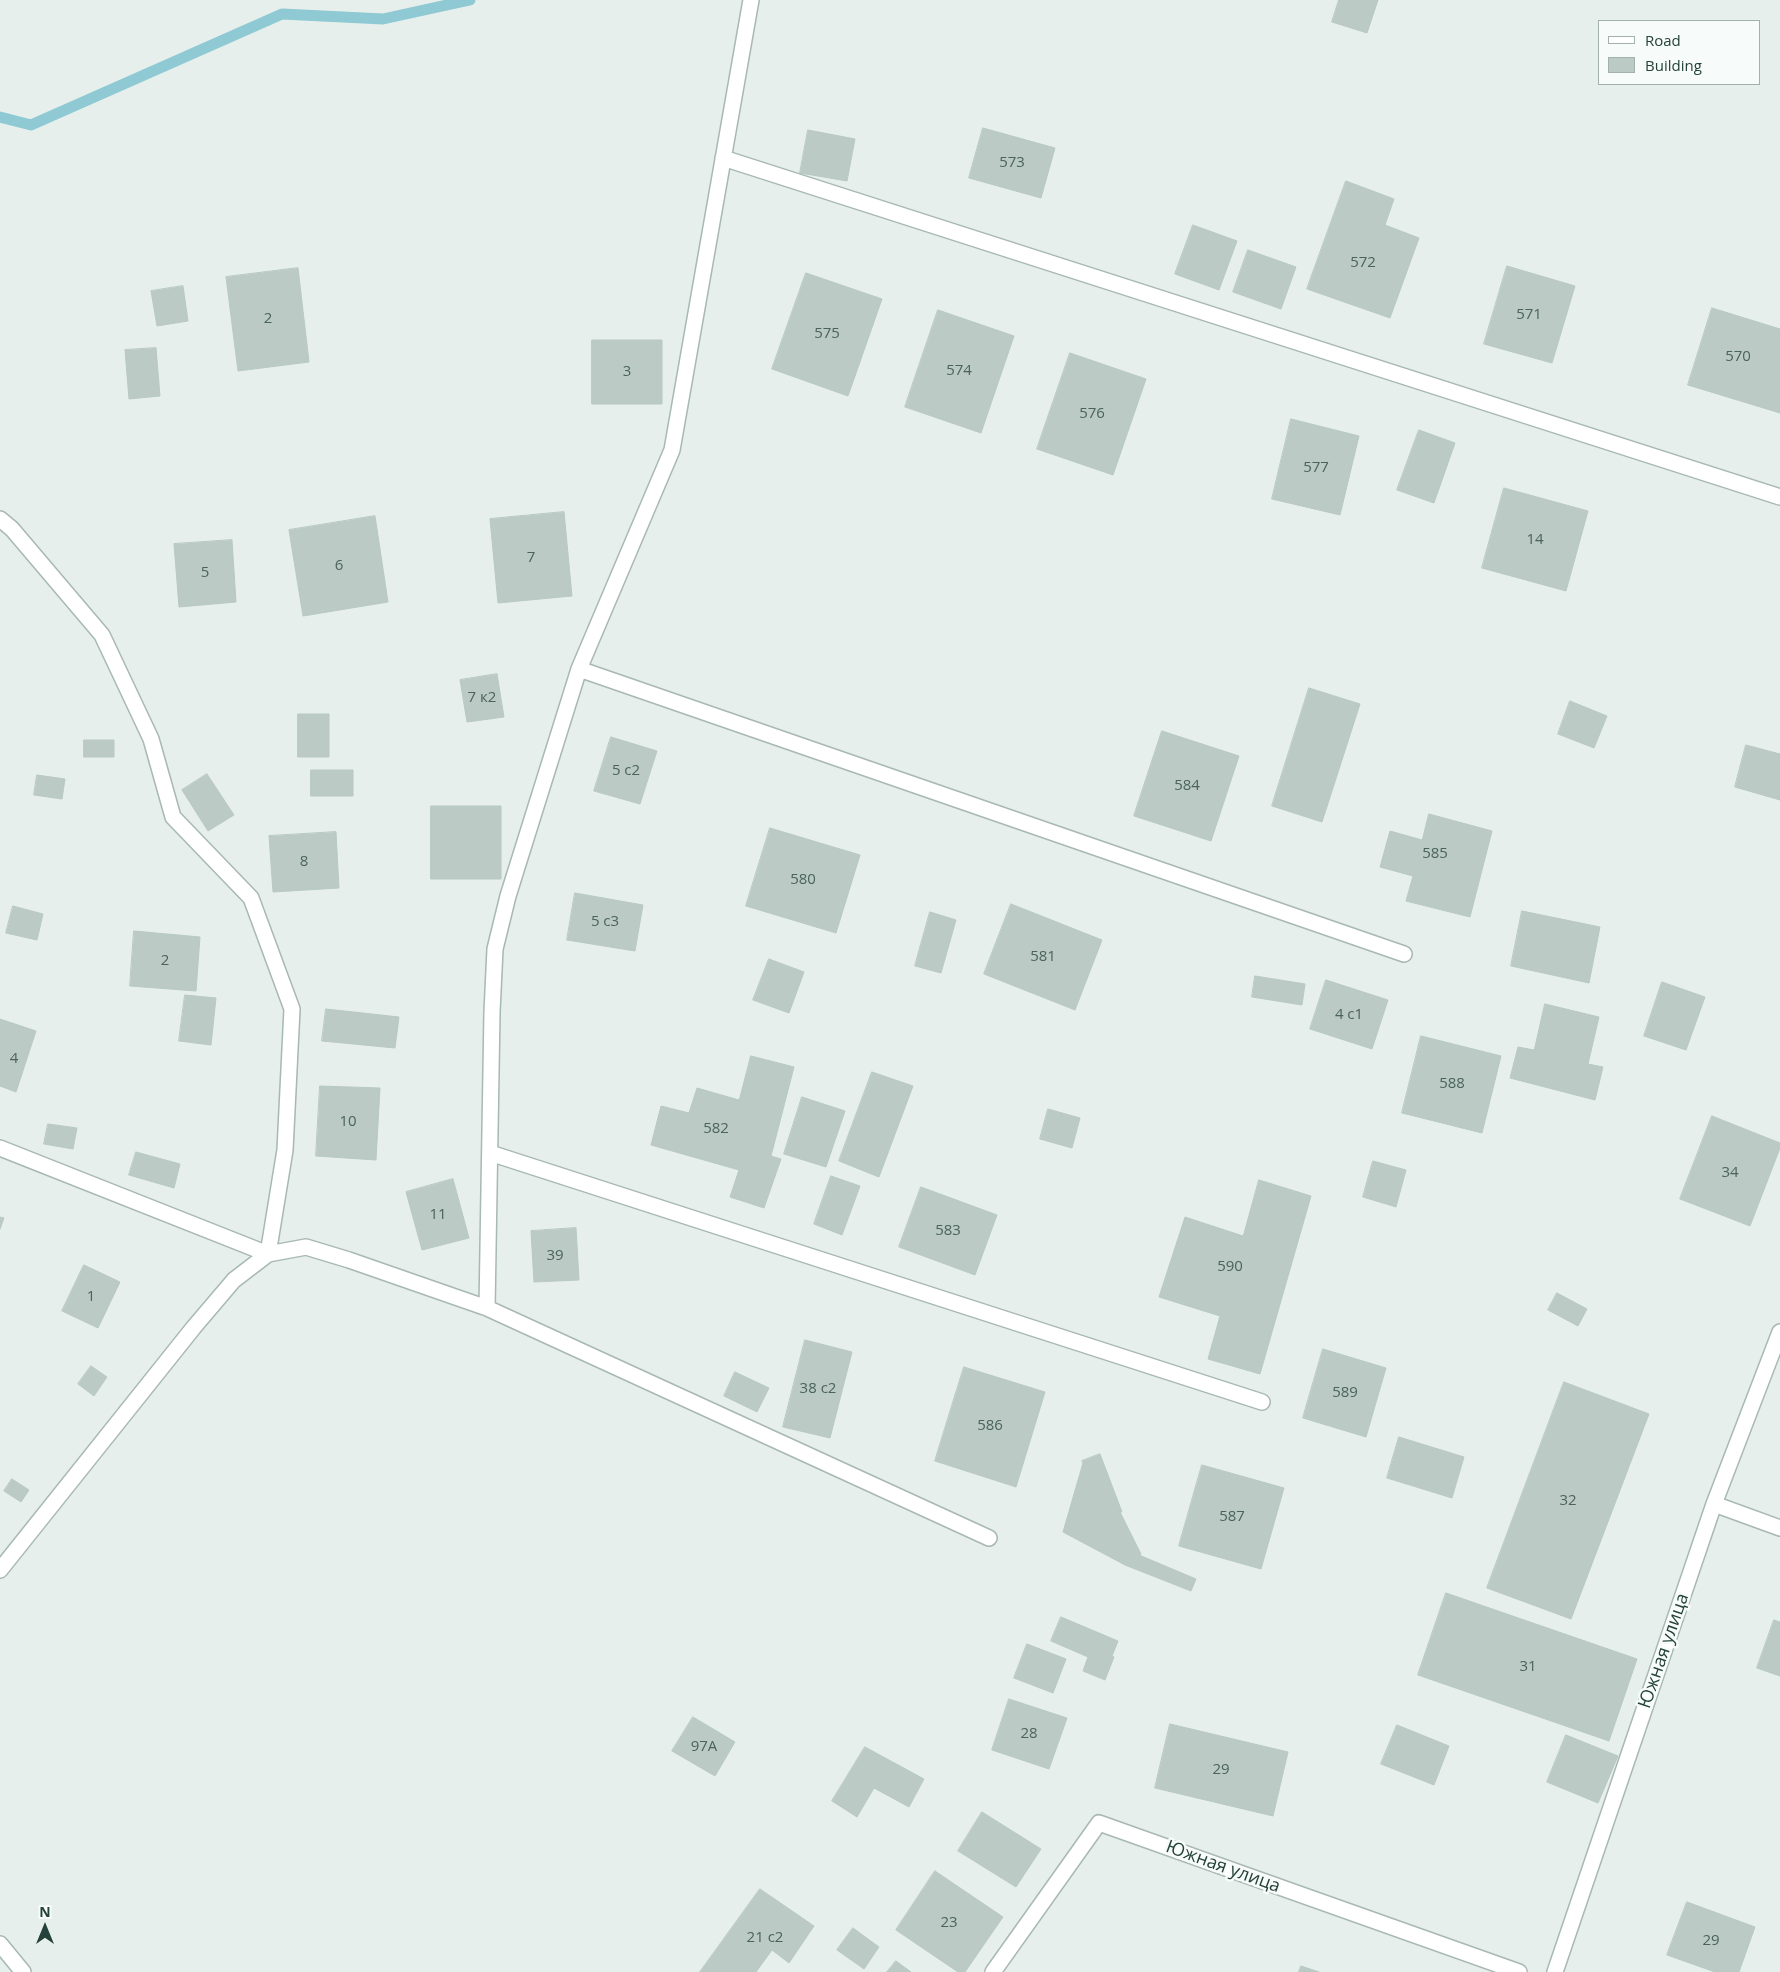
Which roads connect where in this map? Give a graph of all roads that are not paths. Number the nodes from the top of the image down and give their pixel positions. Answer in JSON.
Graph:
{"nodes":[{"id":1,"x":750,"y":0,"type":"edge"},
{"id":2,"x":722,"y":158,"type":"junction"},
{"id":3,"x":1780,"y":497,"type":"edge"},
{"id":4,"x":0,"y":519,"type":"edge"},
{"id":5,"x":578,"y":669,"type":"junction"},
{"id":6,"x":1404,"y":954,"type":"dead end"},
{"id":7,"x":0,"y":1148,"type":"edge"},
{"id":8,"x":490,"y":1153,"type":"junction"},
{"id":9,"x":268,"y":1254,"type":"junction"},
{"id":10,"x":488,"y":1308,"type":"junction"},
{"id":11,"x":1780,"y":1332,"type":"edge"},
{"id":12,"x":1262,"y":1402,"type":"dead end"},
{"id":13,"x":1714,"y":1504,"type":"junction"},
{"id":14,"x":1780,"y":1528,"type":"edge"},
{"id":15,"x":989,"y":1538,"type":"dead end"},
{"id":16,"x":0,"y":1570,"type":"edge"},
{"id":17,"x":0,"y":1944,"type":"edge"},
{"id":18,"x":23,"y":1972,"type":"edge"},
{"id":19,"x":993,"y":1972,"type":"edge"},
{"id":20,"x":1520,"y":1972,"type":"edge"},
{"id":21,"x":1555,"y":1972,"type":"edge"}],
"edges":[{"from":1,"to":2,"type":"street"},
{"from":2,"to":3,"type":"street"},
{"from":2,"to":5,"type":"street"},
{"from":4,"to":9,"type":"street"},
{"from":5,"to":6,"type":"street"},
{"from":5,"to":8,"type":"street"},
{"from":7,"to":9,"type":"street"},
{"from":8,"to":10,"type":"street"},
{"from":8,"to":12,"type":"street"},
{"from":9,"to":10,"type":"street"},
{"from":9,"to":16,"type":"street"},
{"from":10,"to":15,"type":"street"},
{"from":11,"to":13,"type":"street","name":"Южная улица"},
{"from":13,"to":14,"type":"street"},
{"from":13,"to":21,"type":"street","name":"Южная улица"},
{"from":17,"to":18,"type":"street"},
{"from":19,"to":20,"type":"street","name":"Южная улица"}]}
